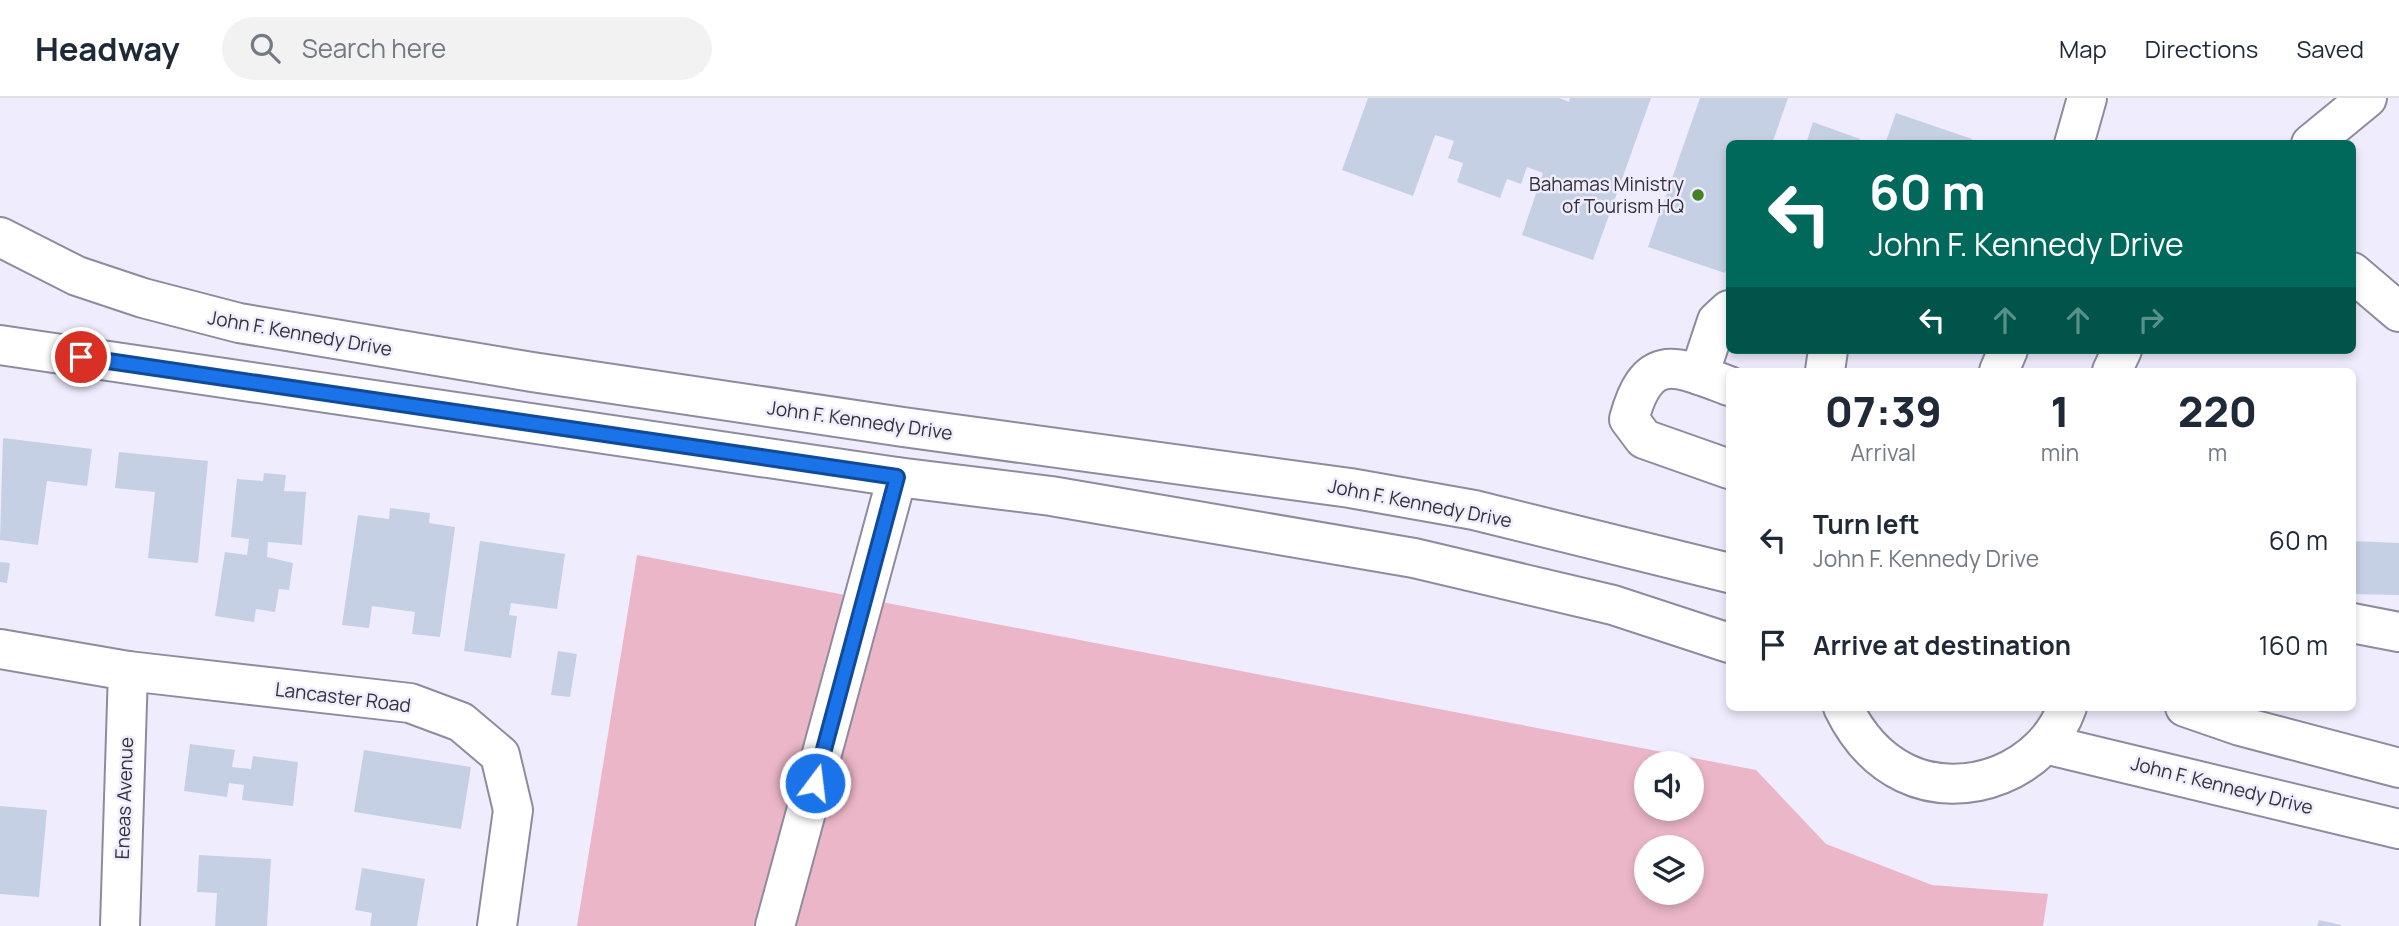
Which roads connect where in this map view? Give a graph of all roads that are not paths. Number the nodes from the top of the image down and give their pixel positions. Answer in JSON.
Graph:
{"nodes":[{"id":1,"x":2087,"y":98,"type":"edge"},
{"id":2,"x":2344,"y":104,"type":"edge"},
{"id":3,"x":2075,"y":140,"type":"edge"},
{"id":4,"x":2314,"y":140,"type":"edge"},
{"id":5,"x":0,"y":237,"type":"edge"},
{"id":6,"x":2356,"y":275,"type":"edge"},
{"id":7,"x":2399,"y":312,"type":"edge"},
{"id":8,"x":1726,"y":313,"type":"edge"},
{"id":9,"x":0,"y":345,"type":"edge"},
{"id":10,"x":1714,"y":380,"type":"edge"},
{"id":11,"x":1726,"y":468,"type":"edge"},
{"id":12,"x":897,"y":477,"type":"junction"},
{"id":13,"x":1726,"y":572,"type":"edge"},
{"id":14,"x":2356,"y":624,"type":"edge"},
{"id":15,"x":2399,"y":632,"type":"edge"},
{"id":16,"x":1726,"y":642,"type":"edge"},
{"id":17,"x":0,"y":649,"type":"edge"},
{"id":18,"x":128,"y":671,"type":"junction"},
{"id":19,"x":2065,"y":711,"type":"edge"},
{"id":20,"x":2197,"y":711,"type":"edge"},
{"id":21,"x":1841,"y":712,"type":"edge"},
{"id":22,"x":2045,"y":744,"type":"junction"},
{"id":23,"x":2399,"y":768,"type":"edge"},
{"id":24,"x":2399,"y":829,"type":"edge"},
{"id":25,"x":120,"y":926,"type":"edge"},
{"id":26,"x":497,"y":926,"type":"edge"},
{"id":27,"x":775,"y":926,"type":"edge"}],
"edges":[{"from":1,"to":3,"type":"main road"},
{"from":2,"to":4,"type":"main road"},
{"from":5,"to":13,"type":"main road","name":"John F. Kennedy Drive"},
{"from":6,"to":7,"type":"main road"},
{"from":8,"to":10,"type":"main road"},
{"from":9,"to":12,"type":"main road"},
{"from":10,"to":11,"type":"main road"},
{"from":12,"to":16,"type":"main road"},
{"from":12,"to":27,"type":"main road"},
{"from":14,"to":15,"type":"main road"},
{"from":17,"to":18,"type":"main road","name":"Lancaster Road"},
{"from":18,"to":25,"type":"main road","name":"Eneas Avenue"},
{"from":18,"to":26,"type":"main road","name":"Lancaster Road"},
{"from":19,"to":22,"type":"main road"},
{"from":20,"to":23,"type":"main road"},
{"from":21,"to":22,"type":"main road"},
{"from":22,"to":24,"type":"main road","name":"John F. Kennedy Drive"}]}
